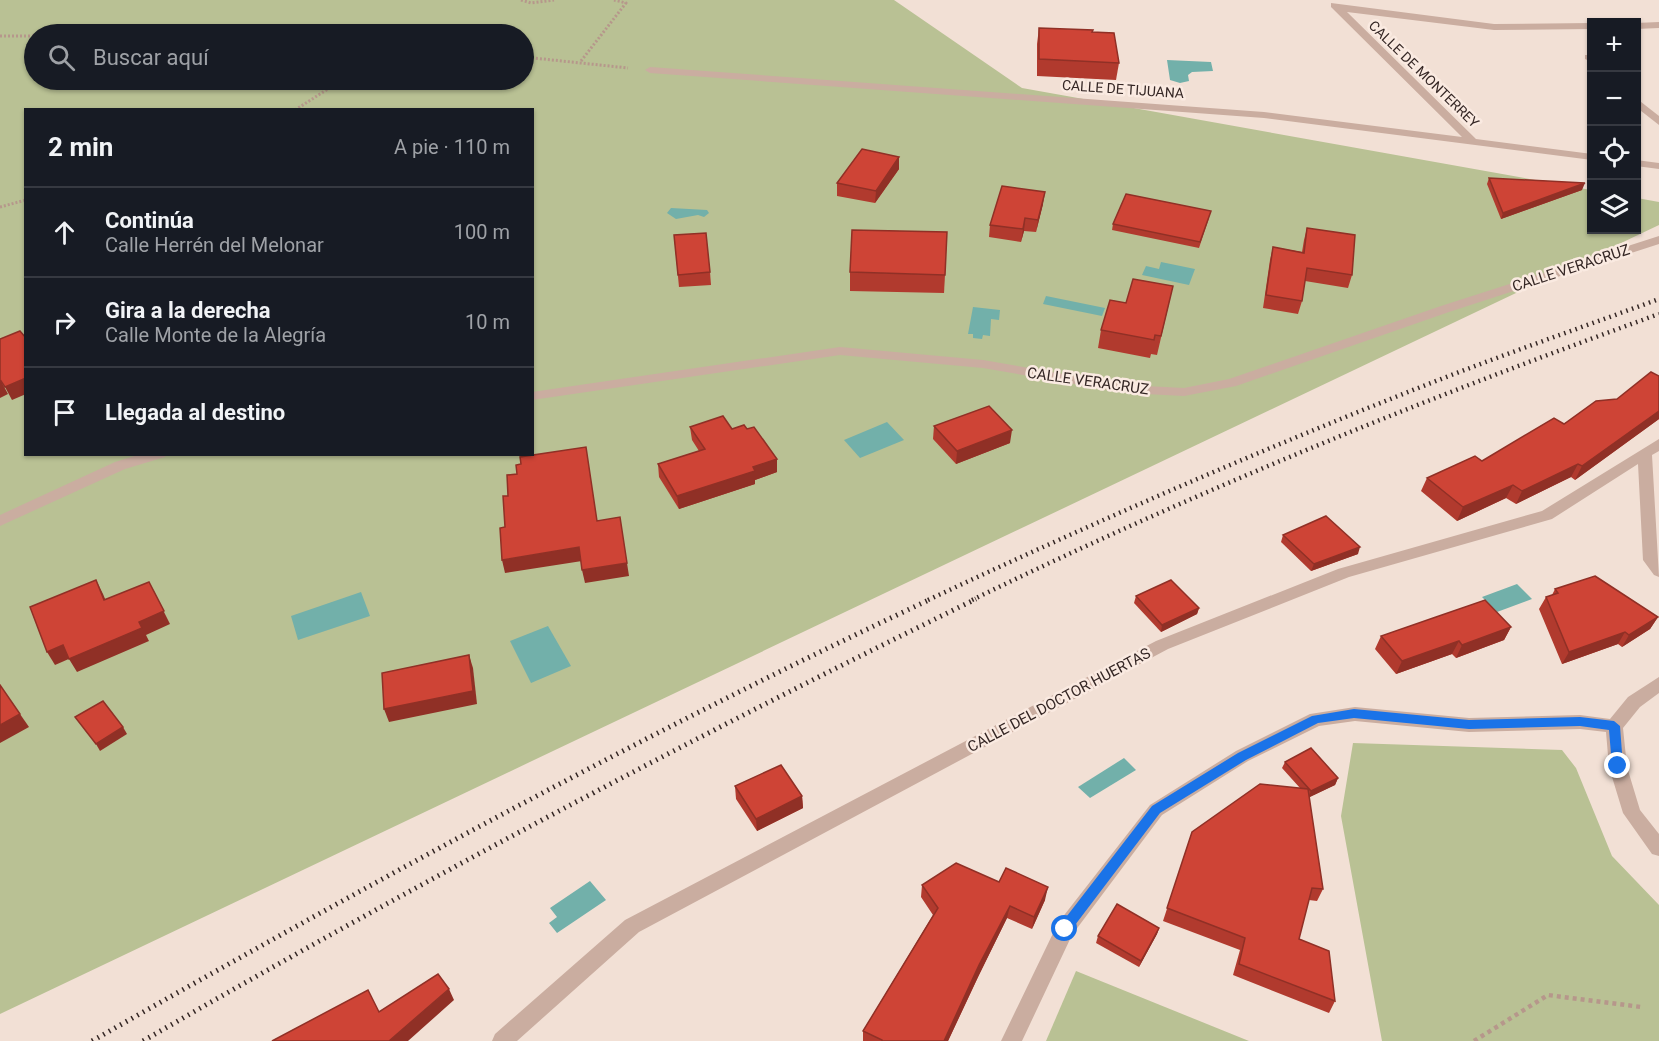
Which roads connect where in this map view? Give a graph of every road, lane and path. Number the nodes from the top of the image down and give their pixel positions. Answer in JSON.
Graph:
{"nodes":[{"id":1,"x":520,"y":0,"type":"edge"},
{"id":2,"x":554,"y":0,"type":"edge"},
{"id":3,"x":614,"y":0,"type":"edge"},
{"id":4,"x":1333,"y":4,"type":"edge"},
{"id":5,"x":1659,"y":25,"type":"edge"},
{"id":6,"x":1587,"y":26,"type":"edge"},
{"id":7,"x":1641,"y":26,"type":"edge"},
{"id":8,"x":0,"y":36,"type":"edge"},
{"id":9,"x":24,"y":36,"type":"edge"},
{"id":10,"x":534,"y":58,"type":"edge"},
{"id":11,"x":581,"y":62,"type":"junction"},
{"id":12,"x":650,"y":70,"type":"joint"},
{"id":13,"x":326,"y":90,"type":"edge"},
{"id":14,"x":1641,"y":106,"type":"edge"},
{"id":15,"x":298,"y":108,"type":"edge"},
{"id":16,"x":1659,"y":122,"type":"edge"},
{"id":17,"x":1473,"y":142,"type":"junction"},
{"id":18,"x":1587,"y":156,"type":"edge"},
{"id":19,"x":1641,"y":164,"type":"edge"},
{"id":20,"x":1659,"y":166,"type":"edge"},
{"id":21,"x":24,"y":201,"type":"edge"},
{"id":22,"x":0,"y":207,"type":"edge"},
{"id":23,"x":1659,"y":240,"type":"edge"},
{"id":24,"x":534,"y":396,"type":"edge"},
{"id":25,"x":1659,"y":444,"type":"edge"},
{"id":26,"x":1645,"y":455,"type":"junction"},
{"id":27,"x":153,"y":456,"type":"edge"},
{"id":28,"x":0,"y":521,"type":"edge"},
{"id":29,"x":1659,"y":571,"type":"edge"},
{"id":30,"x":1659,"y":684,"type":"edge"},
{"id":31,"x":1614,"y":726,"type":"junction"},
{"id":32,"x":1659,"y":848,"type":"edge"},
{"id":33,"x":1641,"y":1007,"type":"dead end"},
{"id":34,"x":502,"y":1041,"type":"edge"},
{"id":35,"x":1011,"y":1041,"type":"edge"},
{"id":36,"x":1474,"y":1041,"type":"edge"}],
"edges":[{"from":1,"to":2,"type":"path"},
{"from":3,"to":11,"type":"path"},
{"from":4,"to":6,"type":"street"},
{"from":4,"to":17,"type":"street","name":"CALLE DE MONTERREY"},
{"from":5,"to":7,"type":"street"},
{"from":8,"to":9,"type":"path"},
{"from":10,"to":11,"type":"path"},
{"from":11,"to":12,"type":"path"},
{"from":12,"to":17,"type":"street","name":"CALLE DE TIJUANA"},
{"from":13,"to":15,"type":"path"},
{"from":14,"to":16,"type":"street"},
{"from":17,"to":18,"type":"street","name":"CALLE DE TIJUANA"},
{"from":19,"to":20,"type":"street"},
{"from":21,"to":22,"type":"path"},
{"from":23,"to":24,"type":"street","name":"CALLE VERACRUZ"},
{"from":25,"to":26,"type":"street","name":"CALLE DEL DOCTOR HUERTAS"},
{"from":26,"to":29,"type":"street"},
{"from":26,"to":34,"type":"street","name":"CALLE DEL DOCTOR HUERTAS"},
{"from":27,"to":28,"type":"street"},
{"from":30,"to":31,"type":"street"},
{"from":31,"to":32,"type":"street"},
{"from":31,"to":35,"type":"street"},
{"from":33,"to":36,"type":"path"}]}
